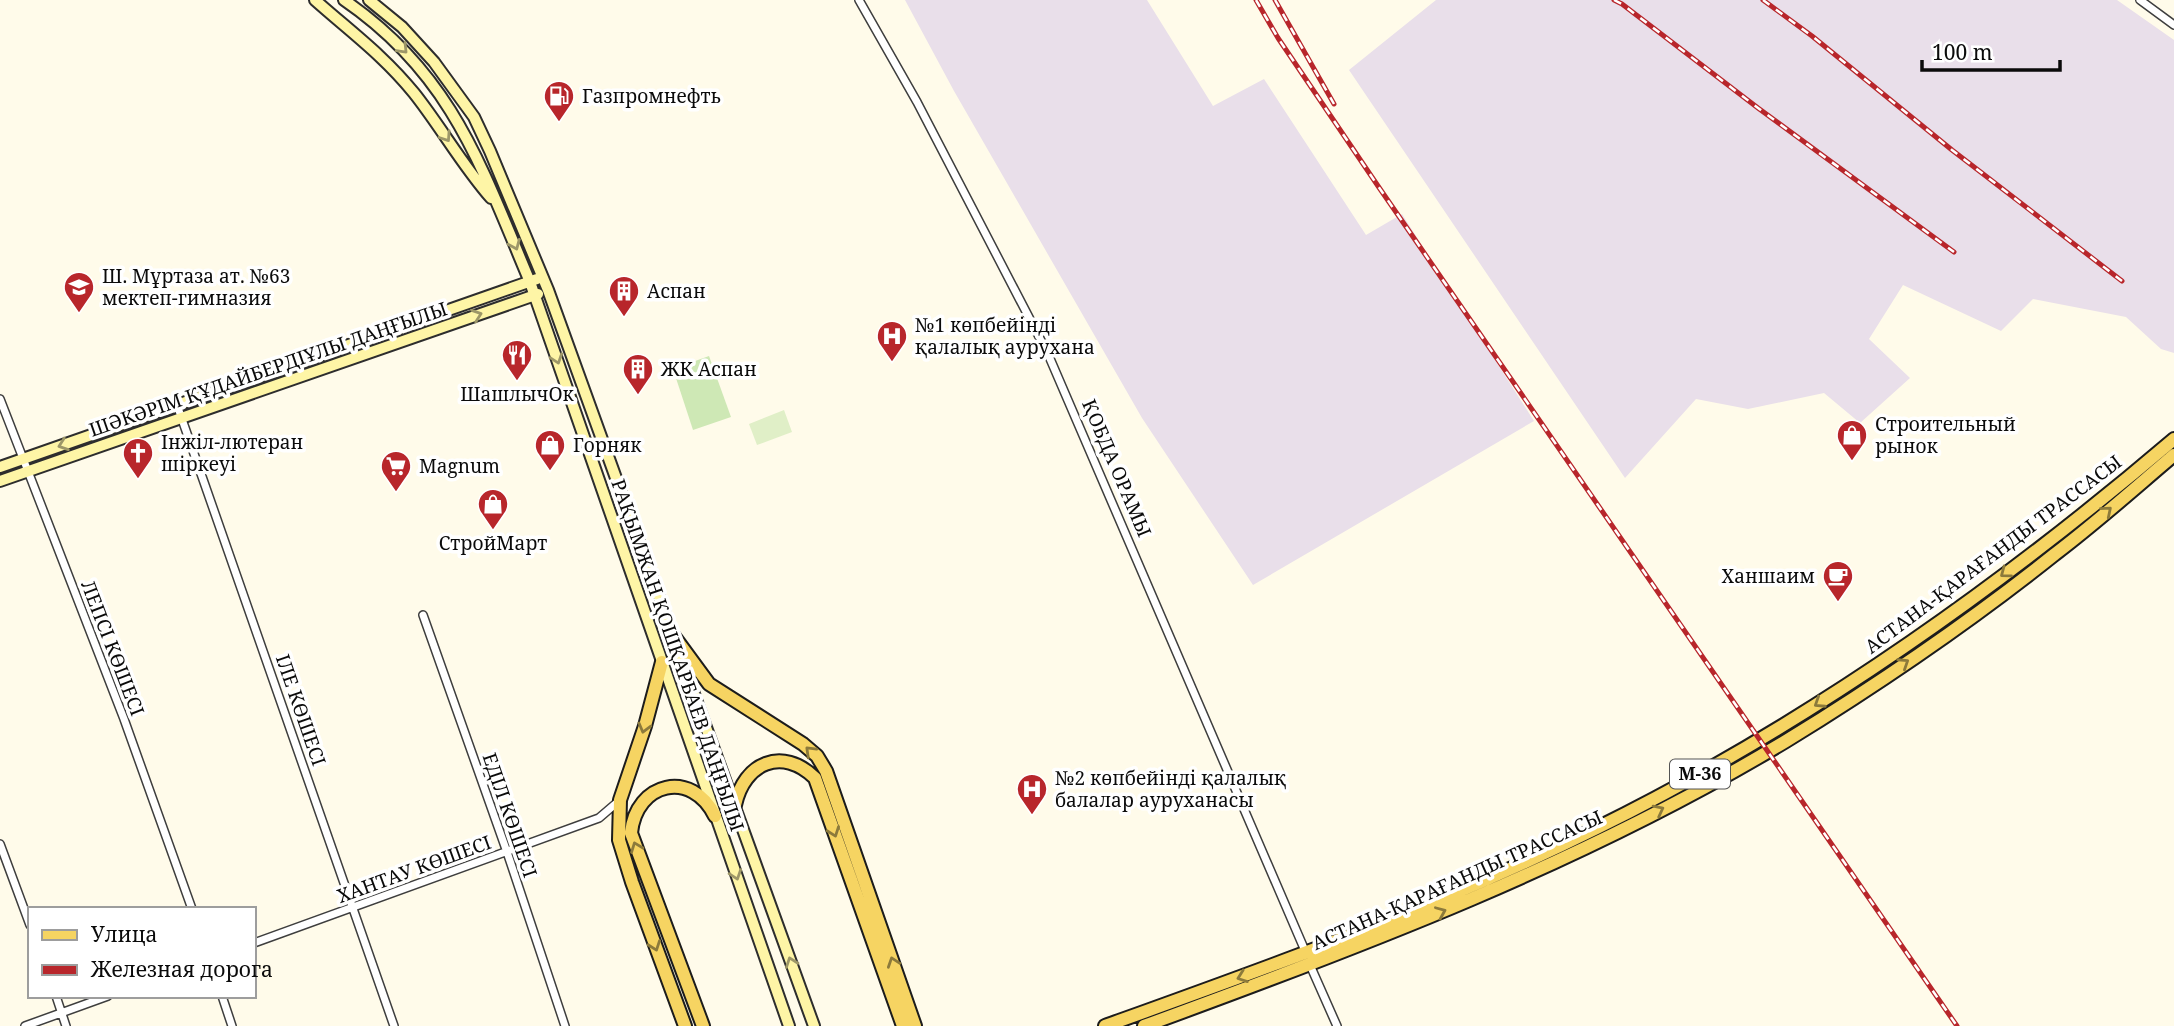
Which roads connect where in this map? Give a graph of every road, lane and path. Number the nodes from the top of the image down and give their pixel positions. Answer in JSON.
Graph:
{"nodes":[{"id":1,"x":315,"y":0,"type":"edge"},
{"id":2,"x":344,"y":0,"type":"edge"},
{"id":3,"x":369,"y":0,"type":"edge"},
{"id":4,"x":859,"y":0,"type":"edge"},
{"id":5,"x":2140,"y":0,"type":"edge"},
{"id":6,"x":2174,"y":26,"type":"edge"},
{"id":7,"x":499,"y":208,"type":"junction"},
{"id":8,"x":543,"y":277,"type":"junction"},
{"id":9,"x":530,"y":282,"type":"junction"},
{"id":10,"x":548,"y":290,"type":"junction"},
{"id":11,"x":535,"y":295,"type":"junction"},
{"id":12,"x":0,"y":400,"type":"edge"},
{"id":13,"x":177,"y":405,"type":"junction"},
{"id":14,"x":181,"y":418,"type":"junction"},
{"id":15,"x":2174,"y":439,"type":"edge"},
{"id":16,"x":2174,"y":455,"type":"edge"},
{"id":17,"x":22,"y":459,"type":"junction"},
{"id":18,"x":0,"y":467,"type":"edge"},
{"id":19,"x":27,"y":472,"type":"junction"},
{"id":20,"x":0,"y":481,"type":"edge"},
{"id":21,"x":423,"y":615,"type":"dead end"},
{"id":22,"x":673,"y":635,"type":"junction"},
{"id":23,"x":662,"y":662,"type":"junction"},
{"id":24,"x":620,"y":800,"type":"junction"},
{"id":25,"x":735,"y":805,"type":"junction"},
{"id":26,"x":715,"y":816,"type":"junction"},
{"id":27,"x":0,"y":844,"type":"edge"},
{"id":28,"x":507,"y":852,"type":"junction"},
{"id":29,"x":191,"y":907,"type":"edge"},
{"id":30,"x":354,"y":907,"type":"junction"},
{"id":31,"x":28,"y":920,"type":"edge"},
{"id":32,"x":256,"y":942,"type":"edge"},
{"id":33,"x":1308,"y":960,"type":"junction"},
{"id":34,"x":56,"y":998,"type":"edge"},
{"id":35,"x":103,"y":998,"type":"edge"},
{"id":36,"x":223,"y":998,"type":"edge"},
{"id":37,"x":62,"y":1013,"type":"junction"},
{"id":38,"x":25,"y":1026,"type":"edge"},
{"id":39,"x":66,"y":1026,"type":"edge"},
{"id":40,"x":232,"y":1026,"type":"edge"},
{"id":41,"x":394,"y":1026,"type":"edge"},
{"id":42,"x":565,"y":1026,"type":"edge"},
{"id":43,"x":685,"y":1026,"type":"edge"},
{"id":44,"x":703,"y":1026,"type":"edge"},
{"id":45,"x":789,"y":1026,"type":"edge"},
{"id":46,"x":814,"y":1026,"type":"edge"},
{"id":47,"x":903,"y":1026,"type":"edge"},
{"id":48,"x":915,"y":1026,"type":"edge"},
{"id":49,"x":1105,"y":1026,"type":"edge"},
{"id":50,"x":1144,"y":1026,"type":"edge"},
{"id":51,"x":1337,"y":1026,"type":"edge"}],
"edges":[{"from":1,"to":7,"type":"main road","one_way":true},
{"from":2,"to":7,"type":"main road","one_way":true},
{"from":3,"to":8,"type":"main road"},
{"from":4,"to":33,"type":"street","name":"ҚОБДА ОРАМЫ"},
{"from":5,"to":6,"type":"street"},
{"from":7,"to":9,"type":"main road","one_way":true},
{"from":8,"to":9,"type":"main road","name":"ШӘКӘРІМ ҚҰДАЙБЕРДІҰЛЫ ДАҢҒЫЛЫ"},
{"from":8,"to":10,"type":"main road","name":"РАҚЫМЖАН ҚОШҚАРБАЕВ ДАҢҒЫЛЫ"},
{"from":9,"to":11,"type":"main road","name":"РАҚЫМЖАН ҚОШҚАРБАЕВ ДАҢҒЫЛЫ"},
{"from":9,"to":13,"type":"main road","name":"ШӘКӘРІМ ҚҰДАЙБЕРДІҰЛЫ ДАҢҒЫЛЫ"},
{"from":10,"to":11,"type":"main road","name":"ШӘКӘРІМ ҚҰДАЙБЕРДІҰЛЫ ДАҢҒЫЛЫ"},
{"from":10,"to":22,"type":"main road","name":"РАҚЫМЖАН ҚОШҚАРБАЕВ ДАҢҒЫЛЫ"},
{"from":14,"to":11,"type":"main road","name":"ШӘКӘРІМ ҚҰДАЙБЕРДІҰЛЫ ДАҢҒЫЛЫ","one_way":true},
{"from":11,"to":23,"type":"main road","name":"РАҚЫМЖАН ҚОШҚАРБАЕВ ДАҢҒЫЛЫ","one_way":true},
{"from":12,"to":17,"type":"street","name":"ЛЕПСІ КӨШЕСІ"},
{"from":13,"to":14,"type":"street","name":"ІЛЕ КӨШЕСІ"},
{"from":13,"to":17,"type":"main road","name":"ШӘКӘРІМ ҚҰДАЙБЕРДІҰЛЫ ДАҢҒЫЛЫ","one_way":true},
{"from":14,"to":19,"type":"main road","name":"ШӘКӘРІМ ҚҰДАЙБЕРДІҰЛЫ ДАҢҒЫЛЫ"},
{"from":14,"to":30,"type":"street","name":"ІЛЕ КӨШЕСІ"},
{"from":15,"to":33,"type":"main road","name":"АСТАНА-ҚАРАҒАНДЫ ТРАССАСЫ","number":"M-36","one_way":true},
{"from":33,"to":16,"type":"main road","name":"АСТАНА-ҚАРАҒАНДЫ ТРАССАСЫ","number":"M-36","one_way":true},
{"from":17,"to":18,"type":"main road","name":"ШӘКӘРІМ ҚҰДАЙБЕРДІҰЛЫ ДАҢҒЫЛЫ"},
{"from":17,"to":19,"type":"street","name":"ЛЕПСІ КӨШЕСІ"},
{"from":19,"to":20,"type":"main road","name":"ШӘКӘРІМ ҚҰДАЙБЕРДІҰЛЫ ДАҢҒЫЛЫ"},
{"from":19,"to":29,"type":"street","name":"ЛЕПСІ КӨШЕСІ"},
{"from":21,"to":28,"type":"street","name":"ЕДІЛ КӨШЕСІ"},
{"from":22,"to":25,"type":"main road","name":"РАҚЫМЖАН ҚОШҚАРБАЕВ ДАҢҒЫЛЫ"},
{"from":48,"to":22,"type":"main road","one_way":true},
{"from":23,"to":24,"type":"main road","one_way":true},
{"from":23,"to":26,"type":"main road","name":"РАҚЫМЖАН ҚОШҚАРБАЕВ ДАҢҒЫЛЫ"},
{"from":24,"to":28,"type":"street","name":"ХАНТАУ КӨШЕСІ"},
{"from":24,"to":43,"type":"main road","one_way":true},
{"from":46,"to":25,"type":"main road","name":"РАҚЫМЖАН ҚОШҚАРБАЕВ ДАҢҒЫЛЫ","one_way":true},
{"from":25,"to":47,"type":"main road","one_way":true},
{"from":44,"to":26,"type":"main road","one_way":true},
{"from":26,"to":45,"type":"main road","name":"РАҚЫМЖАН ҚОШҚАРБАЕВ ДАҢҒЫЛЫ","one_way":true},
{"from":27,"to":31,"type":"street"},
{"from":28,"to":30,"type":"street","name":"ХАНТАУ КӨШЕСІ"},
{"from":28,"to":42,"type":"street","name":"ЕДІЛ КӨШЕСІ"},
{"from":30,"to":32,"type":"street","name":"ХАНТАУ КӨШЕСІ"},
{"from":30,"to":41,"type":"street","name":"ІЛЕ КӨШЕСІ"},
{"from":33,"to":49,"type":"main road","number":"M-36","one_way":true},
{"from":33,"to":50,"type":"main road","number":"M-36"},
{"from":33,"to":51,"type":"street","name":"ҚОБДА ОРАМЫ"},
{"from":34,"to":37,"type":"street"},
{"from":35,"to":37,"type":"street"},
{"from":36,"to":40,"type":"street"},
{"from":37,"to":38,"type":"street"},
{"from":37,"to":39,"type":"street"}]}
